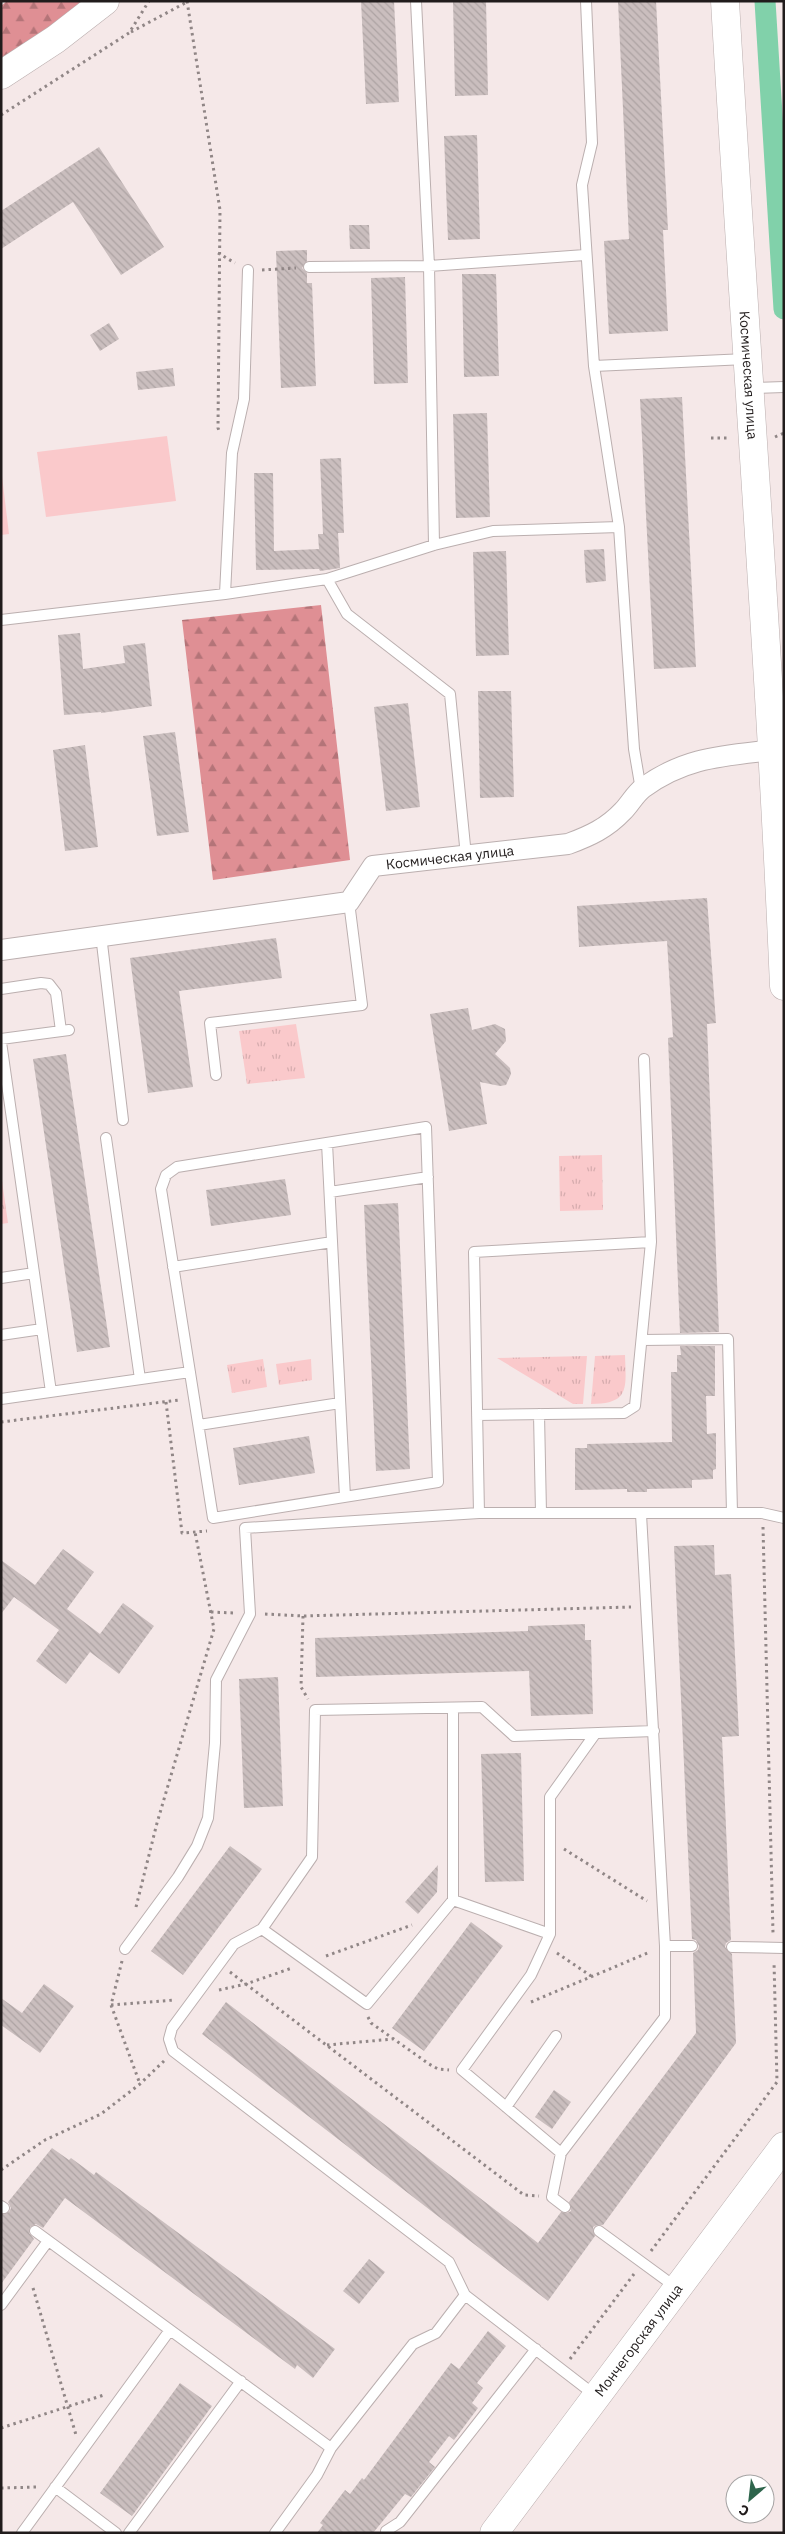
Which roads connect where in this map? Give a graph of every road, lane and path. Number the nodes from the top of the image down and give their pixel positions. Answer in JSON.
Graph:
{"nodes":[{"id":1,"x":105,"y":1,"type":"edge"},
{"id":2,"x":149,"y":1,"type":"edge"},
{"id":3,"x":416,"y":1,"type":"edge"},
{"id":4,"x":586,"y":1,"type":"edge"},
{"id":5,"x":725,"y":1,"type":"edge"},
{"id":6,"x":187,"y":2,"type":"edge"},
{"id":7,"x":128,"y":33,"type":"junction"},
{"id":8,"x":1,"y":75,"type":"edge"},
{"id":9,"x":1,"y":115,"type":"edge"},
{"id":10,"x":585,"y":255,"type":"junction"},
{"id":11,"x":429,"y":266,"type":"junction"},
{"id":12,"x":309,"y":267,"type":"dead end"},
{"id":13,"x":248,"y":270,"type":"dead end"},
{"id":14,"x":746,"y":359,"type":"junction"},
{"id":15,"x":594,"y":366,"type":"junction"},
{"id":16,"x":784,"y":387,"type":"edge"},
{"id":17,"x":748,"y":388,"type":"junction"},
{"id":18,"x":232,"y":453,"type":"junction"},
{"id":19,"x":619,"y":527,"type":"junction"},
{"id":20,"x":434,"y":545,"type":"junction"},
{"id":21,"x":327,"y":579,"type":"junction"},
{"id":22,"x":225,"y":594,"type":"junction"},
{"id":23,"x":1,"y":620,"type":"edge"},
{"id":24,"x":773,"y":750,"type":"junction"},
{"id":25,"x":641,"y":790,"type":"junction"},
{"id":26,"x":466,"y":856,"type":"junction"},
{"id":27,"x":348,"y":902,"type":"junction"},
{"id":28,"x":101,"y":935,"type":"junction"},
{"id":29,"x":1,"y":950,"type":"edge"},
{"id":30,"x":784,"y":986,"type":"edge"},
{"id":31,"x":1,"y":989,"type":"edge"},
{"id":32,"x":1,"y":1040,"type":"edge"},
{"id":33,"x":644,"y":1059,"type":"dead end"},
{"id":34,"x":216,"y":1075,"type":"dead end"},
{"id":35,"x":5,"y":1098,"type":"edge"},
{"id":36,"x":123,"y":1120,"type":"dead end"},
{"id":37,"x":106,"y":1138,"type":"dead end"},
{"id":38,"x":327,"y":1143,"type":"junction"},
{"id":39,"x":428,"y":1177,"type":"junction"},
{"id":40,"x":330,"y":1192,"type":"junction"},
{"id":41,"x":332,"y":1242,"type":"junction"},
{"id":42,"x":651,"y":1242,"type":"junction"},
{"id":43,"x":173,"y":1267,"type":"junction"},
{"id":44,"x":34,"y":1274,"type":"junction"},
{"id":45,"x":1,"y":1278,"type":"edge"},
{"id":46,"x":42,"y":1329,"type":"junction"},
{"id":47,"x":1,"y":1335,"type":"edge"},
{"id":48,"x":642,"y":1340,"type":"junction"},
{"id":49,"x":190,"y":1372,"type":"junction"},
{"id":50,"x":140,"y":1379,"type":"junction"},
{"id":51,"x":51,"y":1392,"type":"junction"},
{"id":52,"x":1,"y":1399,"type":"edge"},
{"id":53,"x":340,"y":1403,"type":"junction"},
{"id":54,"x":539,"y":1414,"type":"junction"},
{"id":55,"x":477,"y":1415,"type":"junction"},
{"id":56,"x":1,"y":1422,"type":"edge"},
{"id":57,"x":199,"y":1425,"type":"junction"},
{"id":58,"x":345,"y":1497,"type":"junction"},
{"id":59,"x":479,"y":1513,"type":"junction"},
{"id":60,"x":541,"y":1513,"type":"junction"},
{"id":61,"x":732,"y":1513,"type":"junction"},
{"id":62,"x":641,"y":1514,"type":"junction"},
{"id":63,"x":784,"y":1518,"type":"edge"},
{"id":64,"x":245,"y":1528,"type":"junction"},
{"id":65,"x":195,"y":1532,"type":"junction"},
{"id":66,"x":646,"y":1606,"type":"junction"},
{"id":67,"x":211,"y":1612,"type":"junction"},
{"id":68,"x":250,"y":1614,"type":"junction"},
{"id":69,"x":303,"y":1616,"type":"junction"},
{"id":70,"x":453,"y":1708,"type":"junction"},
{"id":71,"x":315,"y":1710,"type":"junction"},
{"id":72,"x":654,"y":1731,"type":"junction"},
{"id":73,"x":595,"y":1734,"type":"junction"},
{"id":74,"x":550,"y":1841,"type":"junction"},
{"id":75,"x":453,"y":1900,"type":"junction"},
{"id":76,"x":663,"y":1911,"type":"junction"},
{"id":77,"x":134,"y":1913,"type":"dead end"},
{"id":78,"x":441,"y":1915,"type":"junction"},
{"id":79,"x":262,"y":1929,"type":"junction"},
{"id":80,"x":550,"y":1934,"type":"junction"},
{"id":81,"x":545,"y":1946,"type":"junction"},
{"id":82,"x":664,"y":1946,"type":"junction"},
{"id":83,"x":692,"y":1946,"type":"dead end"},
{"id":84,"x":732,"y":1947,"type":"dead end"},
{"id":85,"x":784,"y":1948,"type":"edge"},
{"id":86,"x":125,"y":1949,"type":"joint"},
{"id":87,"x":308,"y":1962,"type":"junction"},
{"id":88,"x":219,"y":1964,"type":"junction"},
{"id":89,"x":591,"y":1977,"type":"junction"},
{"id":90,"x":246,"y":1984,"type":"junction"},
{"id":91,"x":196,"y":1995,"type":"junction"},
{"id":92,"x":111,"y":2004,"type":"junction"},
{"id":93,"x":367,"y":2004,"type":"junction"},
{"id":94,"x":503,"y":2014,"type":"junction"},
{"id":95,"x":556,"y":2036,"type":"dead end"},
{"id":96,"x":394,"y":2039,"type":"junction"},
{"id":97,"x":326,"y":2045,"type":"junction"},
{"id":98,"x":173,"y":2051,"type":"junction"},
{"id":99,"x":462,"y":2070,"type":"junction"},
{"id":100,"x":140,"y":2084,"type":"junction"},
{"id":101,"x":506,"y":2107,"type":"junction"},
{"id":102,"x":784,"y":2146,"type":"edge"},
{"id":103,"x":561,"y":2153,"type":"junction"},
{"id":104,"x":1,"y":2170,"type":"edge"},
{"id":105,"x":552,"y":2197,"type":"junction"},
{"id":106,"x":565,"y":2206,"type":"dead end"},
{"id":107,"x":35,"y":2231,"type":"dead end"},
{"id":108,"x":599,"y":2231,"type":"dead end"},
{"id":109,"x":48,"y":2241,"type":"junction"},
{"id":110,"x":27,"y":2269,"type":"junction"},
{"id":111,"x":677,"y":2288,"type":"junction"},
{"id":112,"x":465,"y":2295,"type":"junction"},
{"id":113,"x":1,"y":2305,"type":"edge"},
{"id":114,"x":170,"y":2330,"type":"junction"},
{"id":115,"x":536,"y":2349,"type":"junction"},
{"id":116,"x":240,"y":2381,"type":"junction"},
{"id":117,"x":128,"y":2387,"type":"junction"},
{"id":118,"x":596,"y":2396,"type":"junction"},
{"id":119,"x":67,"y":2407,"type":"junction"},
{"id":120,"x":1,"y":2428,"type":"edge"},
{"id":121,"x":331,"y":2448,"type":"junction"},
{"id":122,"x":80,"y":2453,"type":"junction"},
{"id":123,"x":55,"y":2487,"type":"junction"},
{"id":124,"x":1,"y":2488,"type":"edge"},
{"id":125,"x":386,"y":2531,"type":"dead end"},
{"id":126,"x":22,"y":2533,"type":"edge"},
{"id":127,"x":116,"y":2533,"type":"edge"},
{"id":128,"x":129,"y":2533,"type":"edge"},
{"id":129,"x":275,"y":2533,"type":"edge"},
{"id":130,"x":494,"y":2533,"type":"edge"}],
"edges":[{"from":1,"to":8,"type":"street"},
{"from":2,"to":7,"type":"path"},
{"from":3,"to":11,"type":"lane"},
{"from":4,"to":10,"type":"lane"},
{"from":5,"to":14,"type":"street","name":"Космическая улица"},
{"from":6,"to":7,"type":"path"},
{"from":6,"to":18,"type":"path"},
{"from":7,"to":9,"type":"path"},
{"from":10,"to":11,"type":"lane"},
{"from":10,"to":15,"type":"lane"},
{"from":11,"to":12,"type":"lane"},
{"from":11,"to":20,"type":"lane"},
{"from":13,"to":18,"type":"lane"},
{"from":14,"to":15,"type":"lane"},
{"from":14,"to":17,"type":"street","name":"Космическая улица"},
{"from":15,"to":19,"type":"lane"},
{"from":16,"to":17,"type":"lane"},
{"from":17,"to":24,"type":"street","name":"Космическая улица"},
{"from":18,"to":22,"type":"lane"},
{"from":19,"to":20,"type":"lane"},
{"from":19,"to":25,"type":"lane"},
{"from":20,"to":21,"type":"lane"},
{"from":21,"to":22,"type":"lane"},
{"from":21,"to":26,"type":"lane"},
{"from":22,"to":23,"type":"lane"},
{"from":24,"to":25,"type":"street","name":"Космическая улица"},
{"from":24,"to":30,"type":"street","name":"Космическая улица"},
{"from":25,"to":26,"type":"street","name":"Космическая улица"},
{"from":26,"to":27,"type":"street","name":"Космическая улица"},
{"from":27,"to":28,"type":"street"},
{"from":27,"to":34,"type":"lane"},
{"from":28,"to":29,"type":"street"},
{"from":28,"to":36,"type":"lane"},
{"from":31,"to":32,"type":"lane"},
{"from":32,"to":35,"type":"lane"},
{"from":33,"to":42,"type":"lane"},
{"from":35,"to":44,"type":"lane"},
{"from":37,"to":50,"type":"lane"},
{"from":38,"to":39,"type":"lane"},
{"from":38,"to":40,"type":"lane"},
{"from":38,"to":43,"type":"lane"},
{"from":39,"to":40,"type":"lane"},
{"from":39,"to":58,"type":"lane"},
{"from":40,"to":41,"type":"lane"},
{"from":41,"to":43,"type":"lane"},
{"from":41,"to":53,"type":"lane"},
{"from":42,"to":48,"type":"lane"},
{"from":42,"to":55,"type":"lane"},
{"from":43,"to":49,"type":"lane"},
{"from":44,"to":45,"type":"lane"},
{"from":44,"to":46,"type":"lane"},
{"from":46,"to":47,"type":"lane"},
{"from":46,"to":51,"type":"lane"},
{"from":48,"to":54,"type":"lane"},
{"from":48,"to":61,"type":"lane"},
{"from":49,"to":50,"type":"lane"},
{"from":49,"to":57,"type":"lane"},
{"from":50,"to":51,"type":"lane"},
{"from":51,"to":52,"type":"lane"},
{"from":53,"to":57,"type":"lane"},
{"from":53,"to":58,"type":"lane"},
{"from":54,"to":55,"type":"lane"},
{"from":54,"to":60,"type":"lane"},
{"from":55,"to":59,"type":"lane"},
{"from":56,"to":65,"type":"path"},
{"from":57,"to":58,"type":"lane"},
{"from":59,"to":60,"type":"lane"},
{"from":59,"to":64,"type":"lane"},
{"from":60,"to":62,"type":"lane"},
{"from":61,"to":62,"type":"lane"},
{"from":61,"to":63,"type":"lane"},
{"from":62,"to":66,"type":"lane"},
{"from":64,"to":65,"type":"path"},
{"from":64,"to":68,"type":"lane"},
{"from":65,"to":67,"type":"path"},
{"from":66,"to":69,"type":"path"},
{"from":66,"to":72,"type":"lane"},
{"from":67,"to":68,"type":"path"},
{"from":67,"to":77,"type":"path"},
{"from":68,"to":69,"type":"path"},
{"from":68,"to":86,"type":"lane"},
{"from":69,"to":71,"type":"path"},
{"from":70,"to":71,"type":"lane"},
{"from":70,"to":73,"type":"lane"},
{"from":70,"to":75,"type":"lane"},
{"from":71,"to":79,"type":"lane"},
{"from":72,"to":73,"type":"lane"},
{"from":72,"to":76,"type":"lane"},
{"from":73,"to":74,"type":"lane"},
{"from":74,"to":76,"type":"path"},
{"from":74,"to":80,"type":"lane"},
{"from":75,"to":78,"type":"lane"},
{"from":75,"to":80,"type":"lane"},
{"from":76,"to":82,"type":"lane"},
{"from":78,"to":87,"type":"path"},
{"from":78,"to":93,"type":"lane"},
{"from":79,"to":87,"type":"lane"},
{"from":79,"to":88,"type":"lane"},
{"from":80,"to":81,"type":"lane"},
{"from":81,"to":89,"type":"path"},
{"from":81,"to":94,"type":"lane"},
{"from":82,"to":83,"type":"lane"},
{"from":82,"to":89,"type":"path"},
{"from":82,"to":103,"type":"lane"},
{"from":84,"to":85,"type":"lane"},
{"from":86,"to":92,"type":"path"},
{"from":87,"to":90,"type":"path"},
{"from":87,"to":93,"type":"lane"},
{"from":88,"to":90,"type":"path"},
{"from":88,"to":91,"type":"lane"},
{"from":89,"to":94,"type":"path"},
{"from":90,"to":91,"type":"path"},
{"from":90,"to":97,"type":"path"},
{"from":91,"to":92,"type":"path"},
{"from":91,"to":98,"type":"lane"},
{"from":92,"to":100,"type":"path"},
{"from":93,"to":96,"type":"path"},
{"from":94,"to":99,"type":"lane"},
{"from":95,"to":101,"type":"lane"},
{"from":96,"to":97,"type":"path"},
{"from":96,"to":99,"type":"path"},
{"from":97,"to":105,"type":"path"},
{"from":98,"to":100,"type":"path"},
{"from":98,"to":112,"type":"lane"},
{"from":99,"to":101,"type":"lane"},
{"from":100,"to":104,"type":"path"},
{"from":101,"to":103,"type":"lane"},
{"from":102,"to":111,"type":"street","name":"Мончегорская улица"},
{"from":103,"to":105,"type":"lane"},
{"from":105,"to":106,"type":"lane"},
{"from":107,"to":109,"type":"lane"},
{"from":108,"to":111,"type":"lane"},
{"from":109,"to":110,"type":"lane"},
{"from":109,"to":114,"type":"lane"},
{"from":110,"to":113,"type":"lane"},
{"from":110,"to":119,"type":"path"},
{"from":111,"to":118,"type":"street","name":"Мончегорская улица"},
{"from":112,"to":115,"type":"lane"},
{"from":112,"to":121,"type":"lane"},
{"from":114,"to":116,"type":"lane"},
{"from":114,"to":117,"type":"lane"},
{"from":115,"to":118,"type":"lane"},
{"from":115,"to":125,"type":"lane"},
{"from":116,"to":121,"type":"lane"},
{"from":116,"to":128,"type":"lane"},
{"from":117,"to":119,"type":"path"},
{"from":117,"to":122,"type":"lane"},
{"from":118,"to":130,"type":"street","name":"Мончегорская улица"},
{"from":119,"to":120,"type":"path"},
{"from":119,"to":122,"type":"path"},
{"from":121,"to":129,"type":"lane"},
{"from":122,"to":123,"type":"lane"},
{"from":123,"to":124,"type":"path"},
{"from":123,"to":126,"type":"lane"},
{"from":123,"to":127,"type":"lane"}]}
